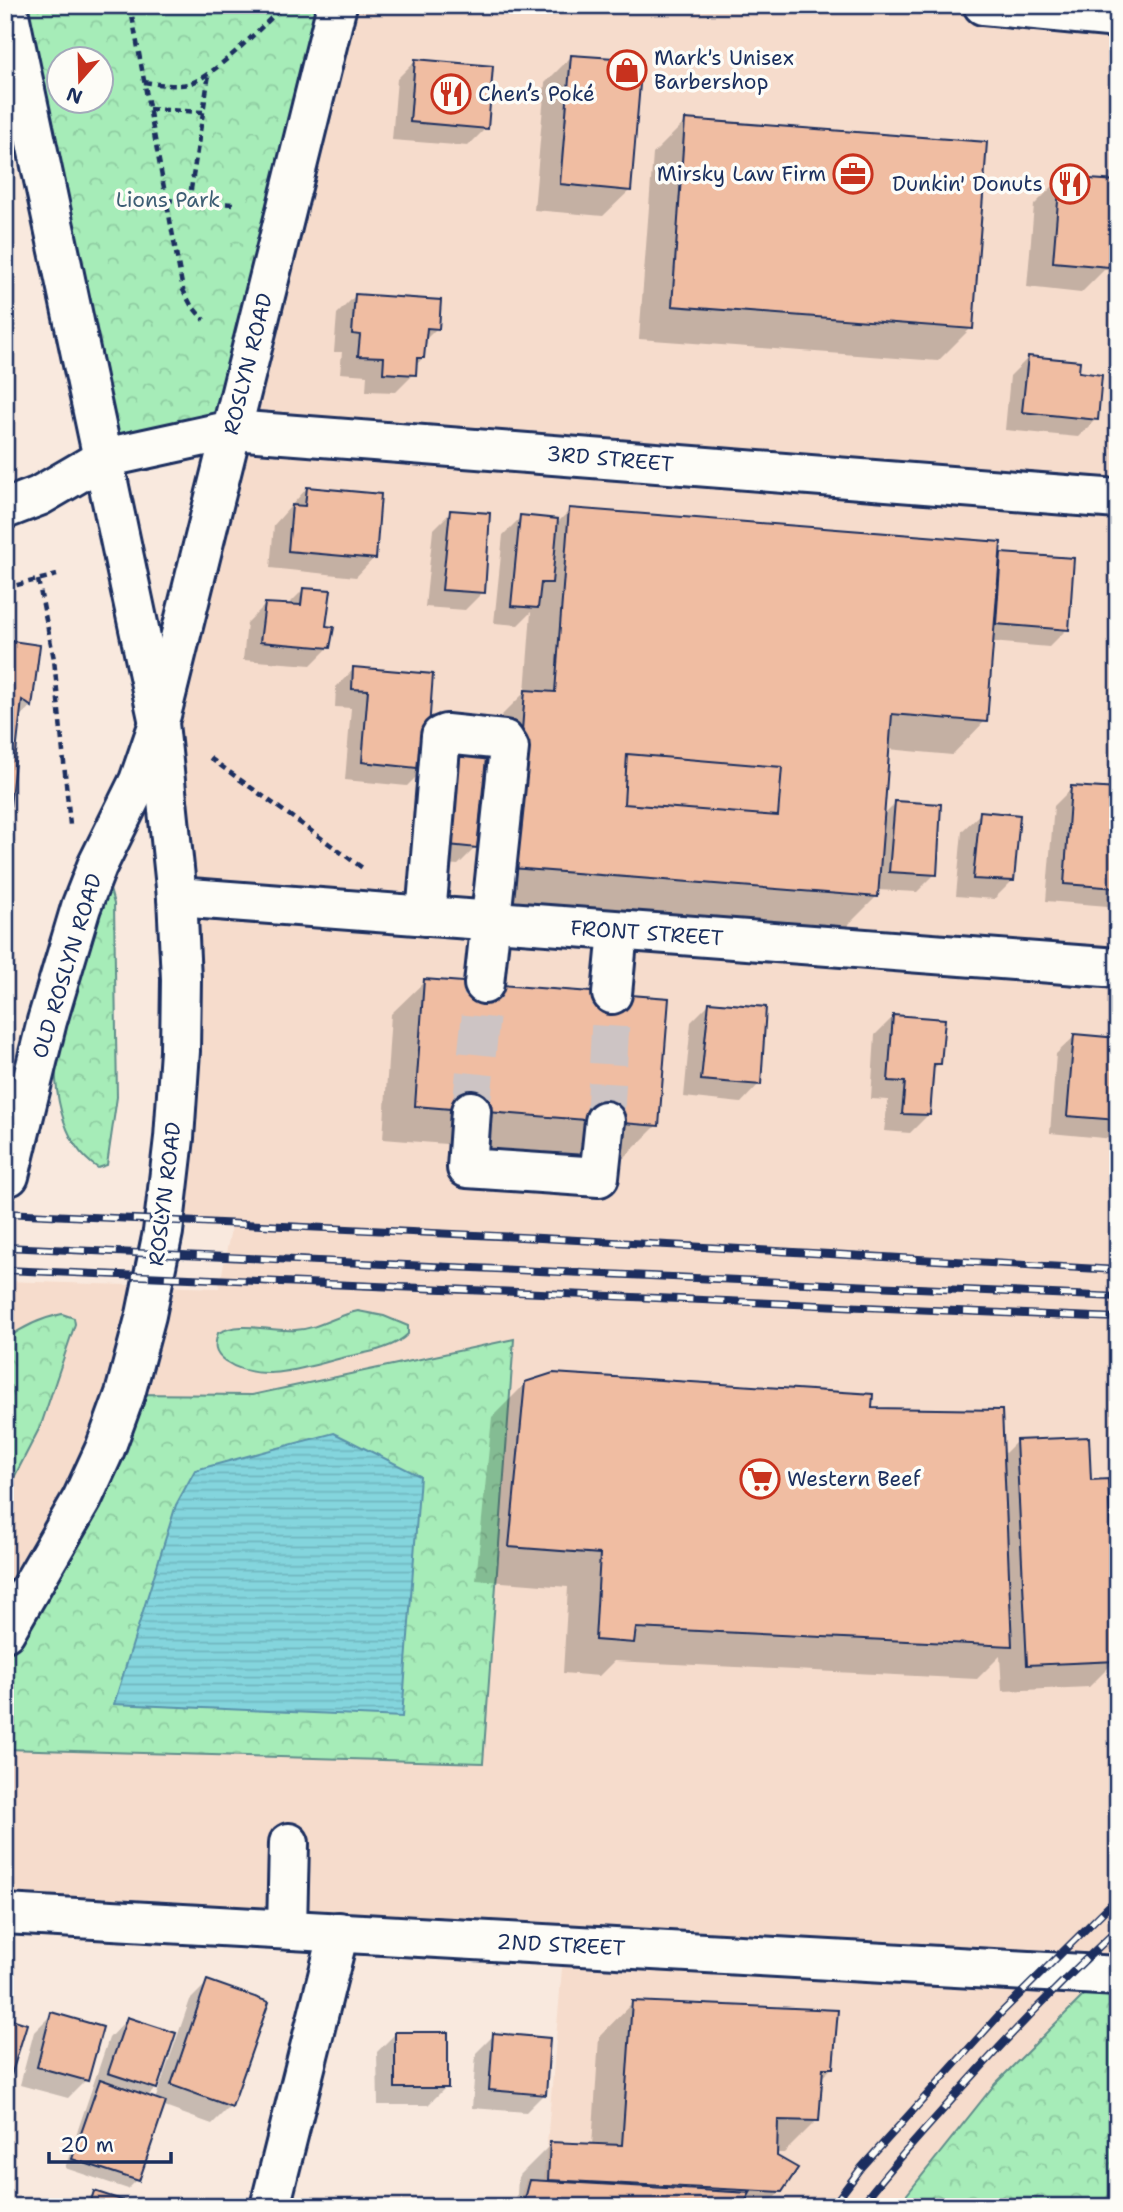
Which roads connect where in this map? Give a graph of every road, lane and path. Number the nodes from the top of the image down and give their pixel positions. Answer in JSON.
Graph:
{"nodes":[{"id":1,"x":7,"y":5,"type":"edge"},
{"id":2,"x":130,"y":5,"type":"edge"},
{"id":3,"x":285,"y":5,"type":"edge"},
{"id":4,"x":337,"y":5,"type":"edge"},
{"id":5,"x":983,"y":5,"type":"edge"},
{"id":6,"x":1118,"y":18,"type":"edge"},
{"id":7,"x":209,"y":74,"type":"junction"},
{"id":8,"x":144,"y":82,"type":"junction"},
{"id":9,"x":149,"y":109,"type":"junction"},
{"id":10,"x":203,"y":112,"type":"junction"},
{"id":11,"x":166,"y":200,"type":"junction"},
{"id":12,"x":189,"y":202,"type":"junction"},
{"id":13,"x":234,"y":204,"type":"dead end"},
{"id":14,"x":204,"y":320,"type":"dead end"},
{"id":15,"x":232,"y":430,"type":"junction"},
{"id":16,"x":104,"y":458,"type":"junction"},
{"id":17,"x":1118,"y":499,"type":"edge"},
{"id":18,"x":17,"y":501,"type":"edge"},
{"id":19,"x":57,"y":575,"type":"dead end"},
{"id":20,"x":38,"y":580,"type":"junction"},
{"id":21,"x":5,"y":588,"type":"edge"},
{"id":22,"x":159,"y":723,"type":"junction"},
{"id":23,"x":210,"y":758,"type":"dead end"},
{"id":24,"x":71,"y":833,"type":"dead end"},
{"id":25,"x":368,"y":872,"type":"dead end"},
{"id":26,"x":177,"y":897,"type":"junction"},
{"id":27,"x":426,"y":916,"type":"junction"},
{"id":28,"x":489,"y":921,"type":"junction"},
{"id":29,"x":618,"y":931,"type":"junction"},
{"id":30,"x":1118,"y":968,"type":"edge"},
{"id":31,"x":484,"y":984,"type":"tunnel mouth"},
{"id":32,"x":612,"y":994,"type":"tunnel mouth"},
{"id":33,"x":471,"y":1111,"type":"tunnel mouth"},
{"id":34,"x":605,"y":1121,"type":"tunnel mouth"},
{"id":35,"x":9,"y":1175,"type":"dead end"},
{"id":36,"x":5,"y":1632,"type":"edge"},
{"id":37,"x":289,"y":1843,"type":"dead end"},
{"id":38,"x":5,"y":1914,"type":"edge"},
{"id":39,"x":287,"y":1929,"type":"junction"},
{"id":40,"x":339,"y":1932,"type":"junction"},
{"id":41,"x":1118,"y":1976,"type":"edge"},
{"id":42,"x":270,"y":2207,"type":"edge"}],
"edges":[{"from":1,"to":16,"type":"street","name":"ROSLYN ROAD"},
{"from":2,"to":8,"type":"path"},
{"from":3,"to":7,"type":"path"},
{"from":4,"to":15,"type":"street","name":"ROSLYN ROAD"},
{"from":5,"to":6,"type":"street"},
{"from":7,"to":8,"type":"path"},
{"from":7,"to":10,"type":"path"},
{"from":8,"to":9,"type":"path"},
{"from":9,"to":10,"type":"path"},
{"from":9,"to":11,"type":"path"},
{"from":10,"to":12,"type":"path"},
{"from":11,"to":12,"type":"path"},
{"from":11,"to":14,"type":"path"},
{"from":12,"to":13,"type":"path"},
{"from":15,"to":16,"type":"street","name":"3RD STREET"},
{"from":15,"to":17,"type":"street","name":"3RD STREET"},
{"from":15,"to":22,"type":"street","name":"ROSLYN ROAD"},
{"from":16,"to":18,"type":"street","name":"3RD STREET"},
{"from":16,"to":22,"type":"street","name":"ROSLYN ROAD"},
{"from":19,"to":20,"type":"path"},
{"from":20,"to":21,"type":"path"},
{"from":20,"to":24,"type":"path"},
{"from":22,"to":26,"type":"street","name":"ROSLYN ROAD"},
{"from":22,"to":35,"type":"street","name":"OLD ROSLYN ROAD"},
{"from":23,"to":25,"type":"path"},
{"from":26,"to":27,"type":"street","name":"FRONT STREET"},
{"from":26,"to":36,"type":"street","name":"ROSLYN ROAD"},
{"from":27,"to":28,"type":"street","name":"FRONT STREET"},
{"from":27,"to":28,"type":"street"},
{"from":28,"to":29,"type":"street","name":"FRONT STREET"},
{"from":28,"to":31,"type":"street"},
{"from":29,"to":30,"type":"street","name":"FRONT STREET"},
{"from":29,"to":32,"type":"street"},
{"from":33,"to":34,"type":"street"},
{"from":37,"to":39,"type":"street"},
{"from":38,"to":39,"type":"street","name":"2ND STREET"},
{"from":39,"to":40,"type":"street","name":"2ND STREET"},
{"from":40,"to":41,"type":"street","name":"2ND STREET"},
{"from":40,"to":42,"type":"street"}]}
